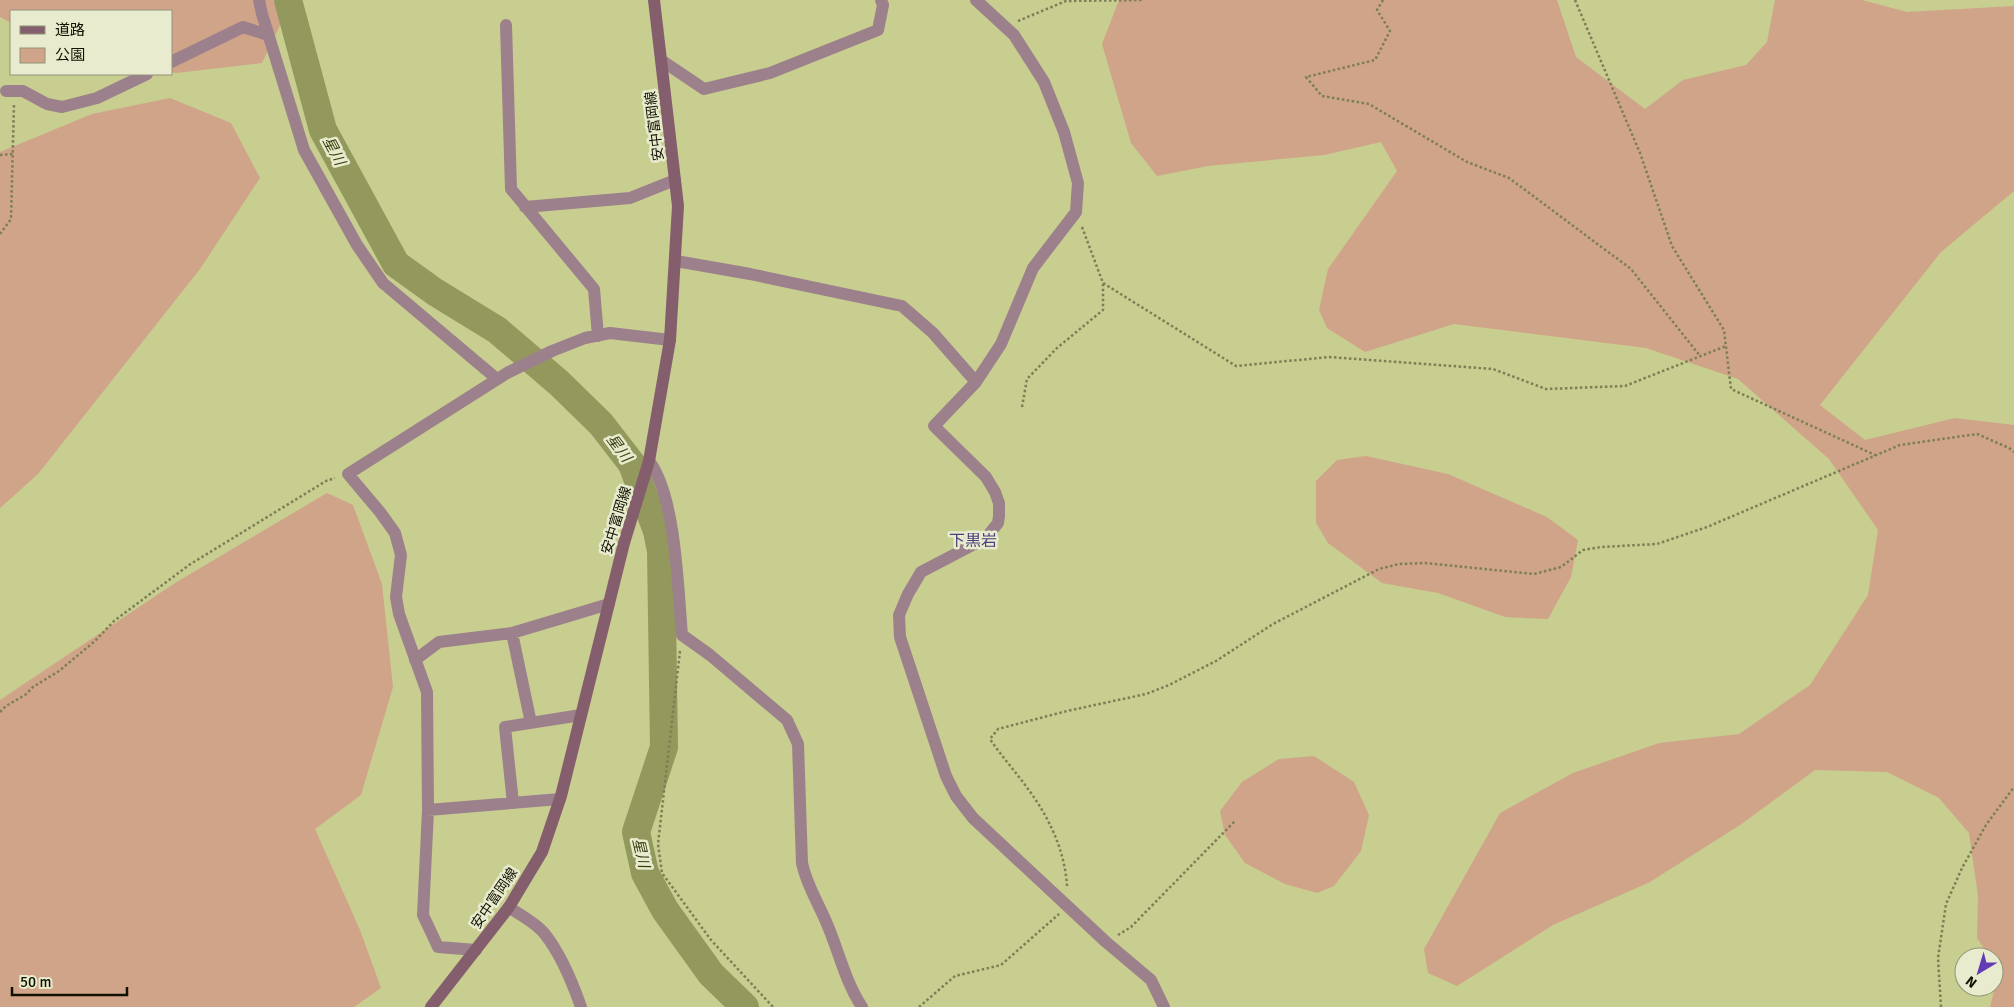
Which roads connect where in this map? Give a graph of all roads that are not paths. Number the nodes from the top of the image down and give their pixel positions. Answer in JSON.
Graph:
{"nodes":[{"id":1,"x":259,"y":0,"type":"edge"},
{"id":2,"x":654,"y":0,"type":"edge"},
{"id":3,"x":881,"y":0,"type":"edge"},
{"id":4,"x":976,"y":0,"type":"edge"},
{"id":5,"x":506,"y":26,"type":"dead end"},
{"id":6,"x":268,"y":35,"type":"junction"},
{"id":7,"x":661,"y":60,"type":"junction"},
{"id":8,"x":172,"y":62,"type":"edge"},
{"id":9,"x":145,"y":75,"type":"edge"},
{"id":10,"x":10,"y":91,"type":"road end"},
{"id":11,"x":675,"y":180,"type":"junction"},
{"id":12,"x":525,"y":207,"type":"junction"},
{"id":13,"x":676,"y":261,"type":"junction"},
{"id":14,"x":598,"y":336,"type":"junction"},
{"id":15,"x":670,"y":340,"type":"junction"},
{"id":16,"x":502,"y":376,"type":"junction"},
{"id":17,"x":976,"y":382,"type":"junction"},
{"id":18,"x":648,"y":465,"type":"junction"},
{"id":19,"x":609,"y":604,"type":"junction"},
{"id":20,"x":512,"y":633,"type":"junction"},
{"id":21,"x":415,"y":660,"type":"junction"},
{"id":22,"x":581,"y":715,"type":"junction"},
{"id":23,"x":531,"y":723,"type":"junction"},
{"id":24,"x":560,"y":799,"type":"junction"},
{"id":25,"x":513,"y":803,"type":"junction"},
{"id":26,"x":428,"y":810,"type":"junction"},
{"id":27,"x":509,"y":907,"type":"junction"},
{"id":28,"x":476,"y":950,"type":"junction"},
{"id":29,"x":431,"y":1007,"type":"edge"},
{"id":30,"x":581,"y":1007,"type":"edge"},
{"id":31,"x":862,"y":1007,"type":"edge"},
{"id":32,"x":1164,"y":1007,"type":"edge"}],
"edges":[{"from":1,"to":6,"type":"street"},
{"from":2,"to":7,"type":"main road","name":"安中富岡線"},
{"from":3,"to":7,"type":"street"},
{"from":4,"to":17,"type":"street"},
{"from":5,"to":12,"type":"street"},
{"from":6,"to":8,"type":"street"},
{"from":6,"to":16,"type":"street"},
{"from":7,"to":11,"type":"main road","name":"安中富岡線"},
{"from":9,"to":10,"type":"street"},
{"from":11,"to":12,"type":"street"},
{"from":11,"to":13,"type":"main road","name":"安中富岡線"},
{"from":12,"to":14,"type":"street"},
{"from":13,"to":15,"type":"main road","name":"安中富岡線"},
{"from":13,"to":17,"type":"street"},
{"from":14,"to":15,"type":"street"},
{"from":14,"to":16,"type":"street"},
{"from":15,"to":18,"type":"main road","name":"安中富岡線"},
{"from":16,"to":21,"type":"street"},
{"from":17,"to":32,"type":"street"},
{"from":18,"to":19,"type":"main road","name":"安中富岡線"},
{"from":18,"to":31,"type":"street"},
{"from":19,"to":20,"type":"street"},
{"from":19,"to":22,"type":"main road","name":"安中富岡線"},
{"from":20,"to":21,"type":"street"},
{"from":20,"to":23,"type":"street"},
{"from":21,"to":26,"type":"street"},
{"from":22,"to":23,"type":"street"},
{"from":22,"to":24,"type":"main road","name":"安中富岡線"},
{"from":23,"to":25,"type":"street"},
{"from":24,"to":25,"type":"street"},
{"from":24,"to":27,"type":"main road","name":"安中富岡線"},
{"from":25,"to":26,"type":"street"},
{"from":26,"to":28,"type":"street"},
{"from":27,"to":28,"type":"main road","name":"安中富岡線"},
{"from":27,"to":30,"type":"street"},
{"from":28,"to":29,"type":"main road","name":"安中富岡線"}]}
